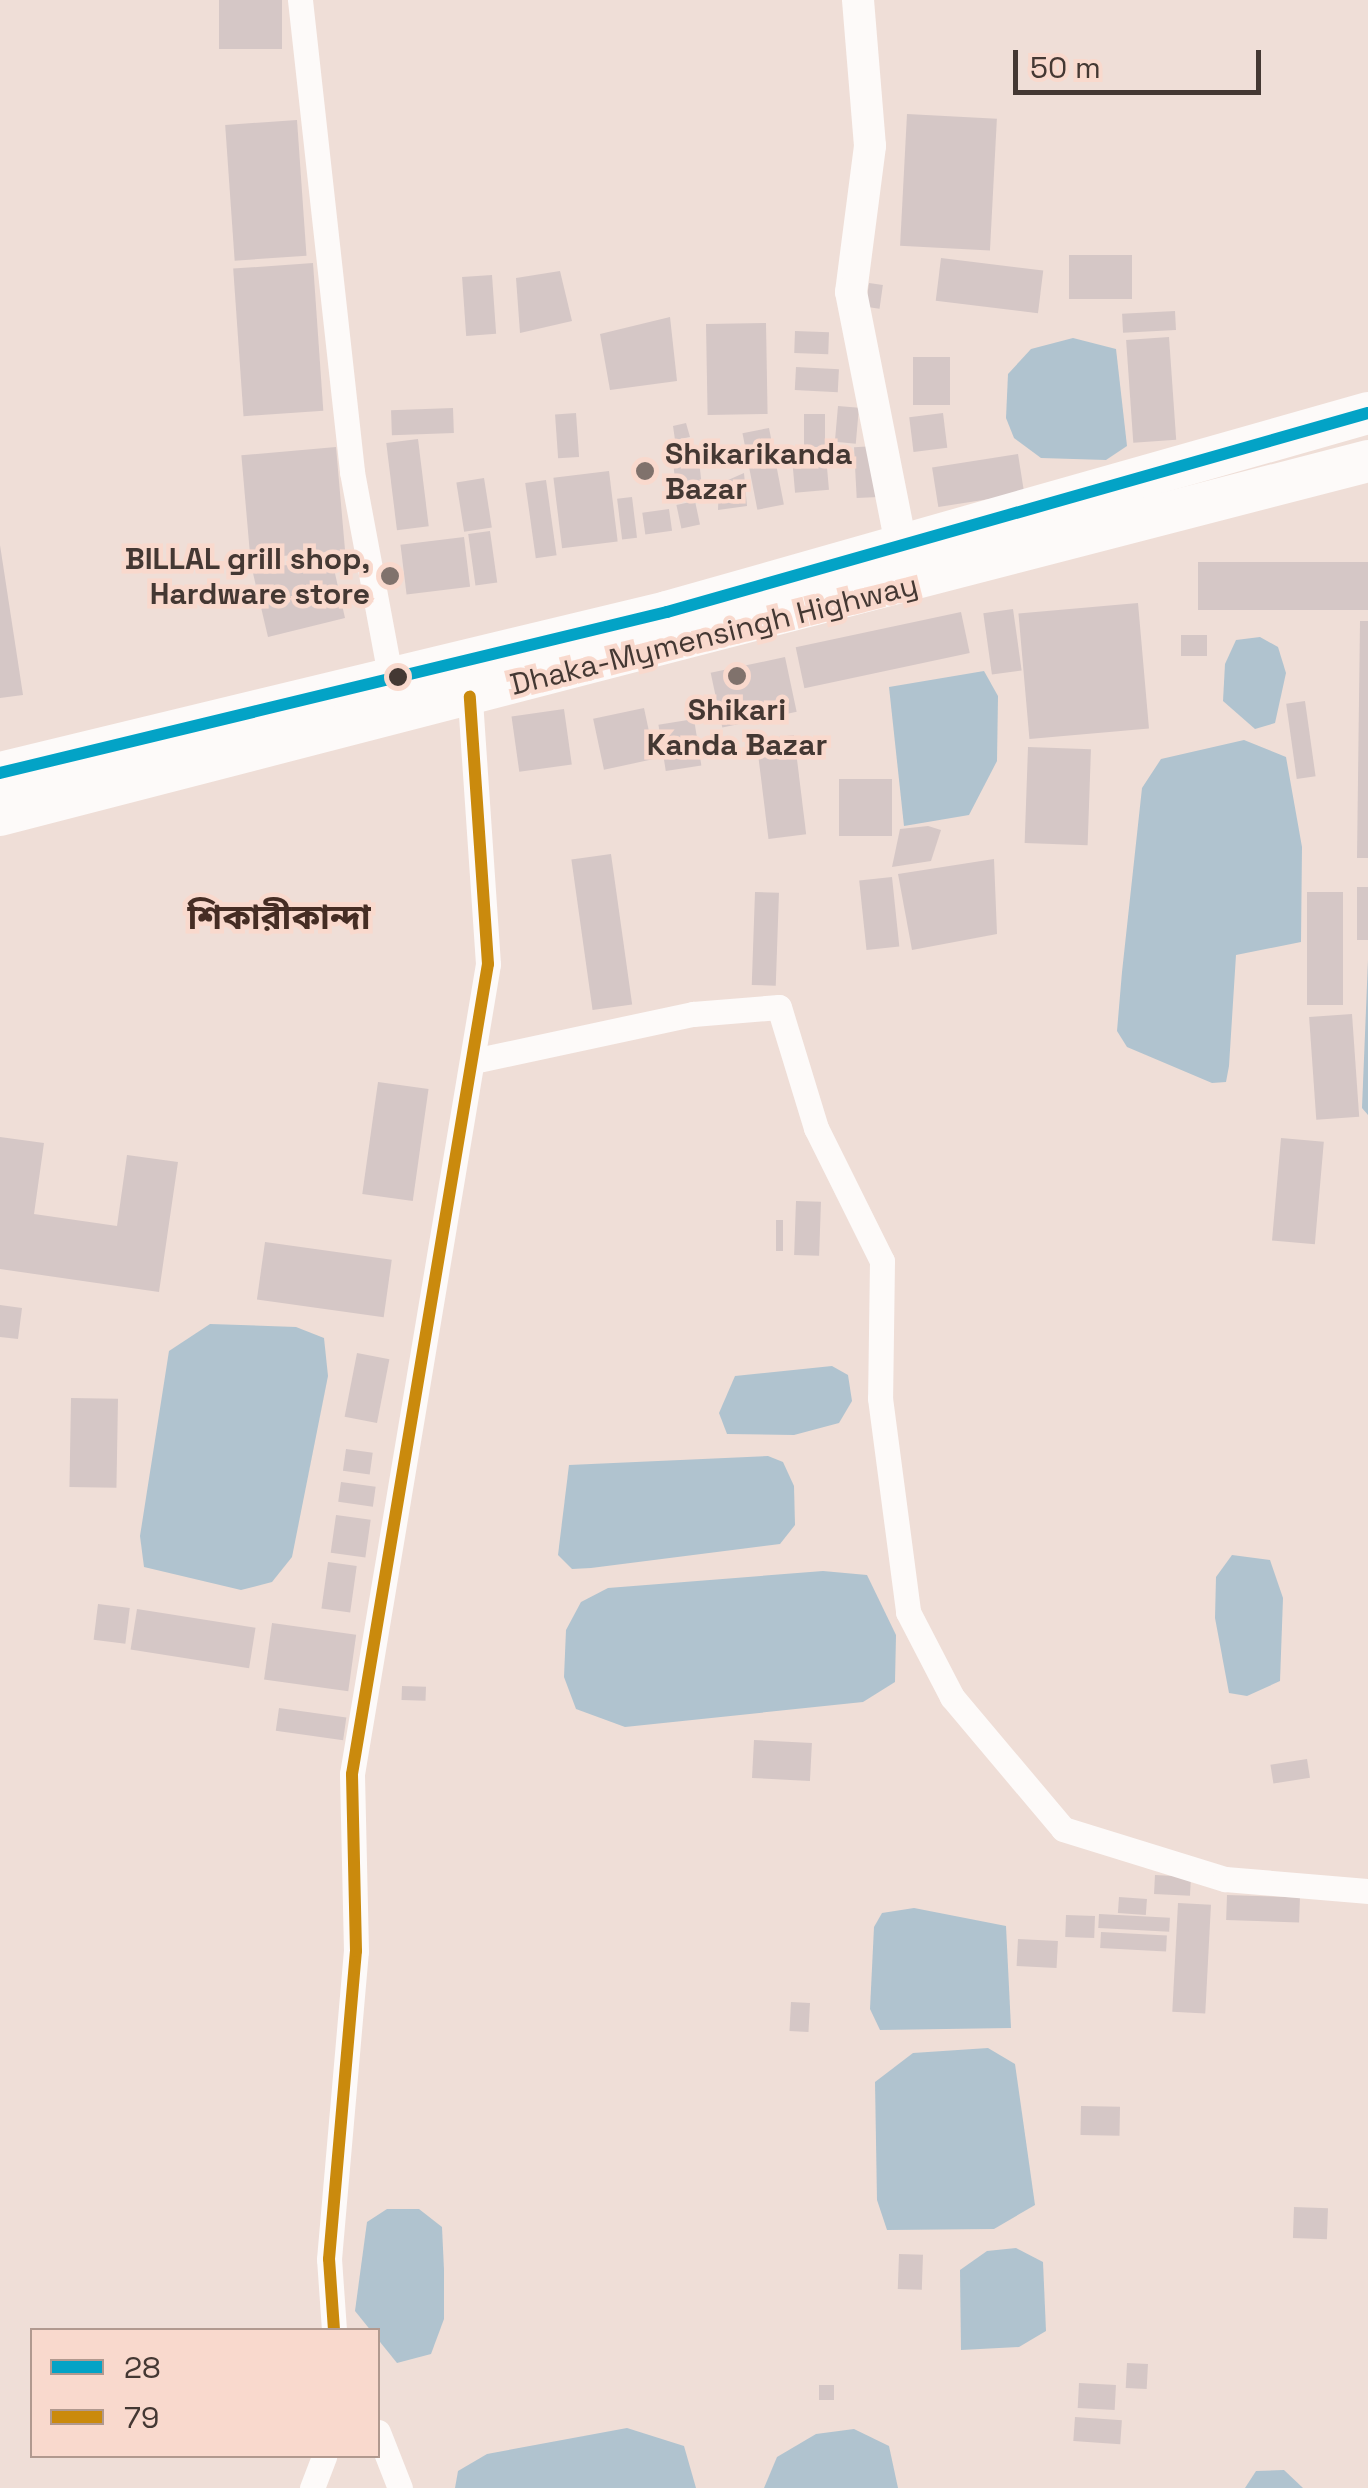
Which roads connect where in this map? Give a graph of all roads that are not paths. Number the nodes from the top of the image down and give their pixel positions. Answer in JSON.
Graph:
{"nodes":[{"id":1,"x":300,"y":0,"type":"edge"},
{"id":2,"x":858,"y":0,"type":"edge"},
{"id":3,"x":1368,"y":413,"type":"edge"},
{"id":4,"x":1368,"y":461,"type":"edge"},
{"id":5,"x":901,"y":539,"type":"junction"},
{"id":6,"x":910,"y":586,"type":"junction"},
{"id":7,"x":390,"y":676,"type":"junction"},
{"id":8,"x":470,"y":697,"type":"junction"},
{"id":9,"x":0,"y":773,"type":"edge"},
{"id":10,"x":0,"y":816,"type":"edge"},
{"id":11,"x":478,"y":1060,"type":"junction"},
{"id":12,"x":1368,"y":1891,"type":"edge"},
{"id":13,"x":334,"y":2328,"type":"edge"},
{"id":14,"x":380,"y":2437,"type":"edge"},
{"id":15,"x":323,"y":2458,"type":"edge"},
{"id":16,"x":312,"y":2488,"type":"edge"},
{"id":17,"x":400,"y":2488,"type":"edge"}],
"edges":[{"from":1,"to":7,"type":"street"},
{"from":2,"to":5,"type":"street"},
{"from":3,"to":5,"type":"highway","name":"Dhaka-Mymensingh Highway"},
{"from":4,"to":6,"type":"highway","name":"Dhaka-Mymensingh Highway"},
{"from":5,"to":6,"type":"street"},
{"from":5,"to":7,"type":"highway","name":"Dhaka-Mymensingh Highway"},
{"from":6,"to":8,"type":"highway","name":"Dhaka-Mymensingh Highway"},
{"from":7,"to":9,"type":"highway","name":"Dhaka-Mymensingh Highway"},
{"from":8,"to":10,"type":"highway","name":"Dhaka-Mymensingh Highway"},
{"from":8,"to":11,"type":"street"},
{"from":11,"to":12,"type":"street"},
{"from":11,"to":13,"type":"street"},
{"from":14,"to":17,"type":"street"},
{"from":15,"to":16,"type":"street"}]}
